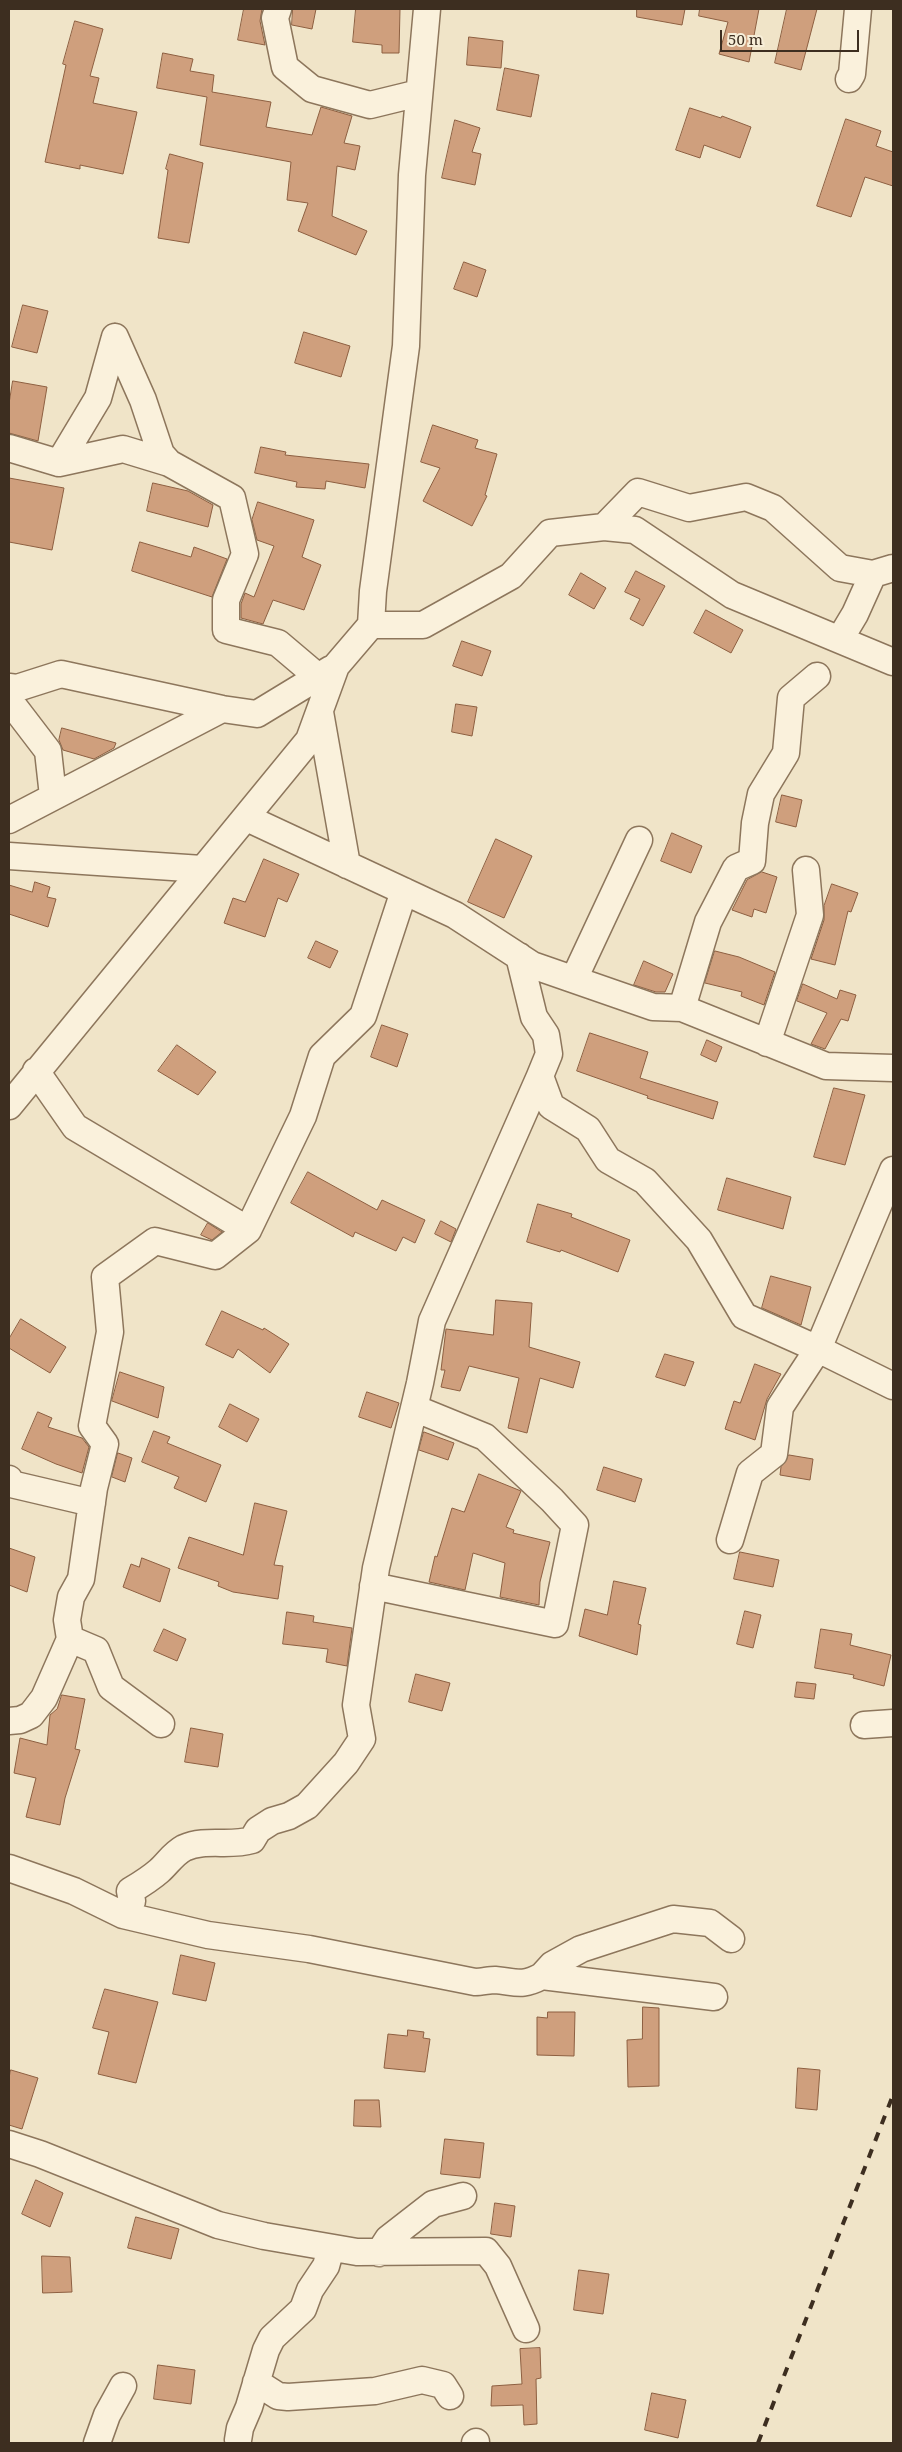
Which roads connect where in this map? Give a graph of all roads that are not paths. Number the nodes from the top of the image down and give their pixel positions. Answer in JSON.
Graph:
{"nodes":[{"id":1,"x":278,"y":9,"type":"edge"},
{"id":2,"x":427,"y":9,"type":"edge"},
{"id":3,"x":858,"y":9,"type":"edge"},
{"id":4,"x":849,"y":79,"type":"dead end"},
{"id":5,"x":419,"y":93,"type":"junction"},
{"id":6,"x":9,"y":448,"type":"edge"},
{"id":7,"x":59,"y":463,"type":"junction"},
{"id":8,"x":169,"y":463,"type":"junction"},
{"id":9,"x":604,"y":527,"type":"junction"},
{"id":10,"x":883,"y":571,"type":"edge"},
{"id":11,"x":371,"y":625,"type":"junction"},
{"id":12,"x":840,"y":640,"type":"junction"},
{"id":13,"x":893,"y":662,"type":"edge"},
{"id":14,"x":326,"y":671,"type":"junction"},
{"id":15,"x":817,"y":676,"type":"dead end"},
{"id":16,"x":9,"y":687,"type":"edge"},
{"id":17,"x":9,"y":700,"type":"edge"},
{"id":18,"x":222,"y":709,"type":"junction"},
{"id":19,"x":319,"y":709,"type":"junction"},
{"id":20,"x":53,"y":796,"type":"junction"},
{"id":21,"x":247,"y":818,"type":"junction"},
{"id":22,"x":9,"y":820,"type":"edge"},
{"id":23,"x":639,"y":840,"type":"dead end"},
{"id":24,"x":9,"y":856,"type":"edge"},
{"id":25,"x":347,"y":864,"type":"junction"},
{"id":26,"x":202,"y":869,"type":"junction"},
{"id":27,"x":806,"y":870,"type":"dead end"},
{"id":28,"x":404,"y":891,"type":"junction"},
{"id":29,"x":519,"y":956,"type":"junction"},
{"id":30,"x":574,"y":979,"type":"junction"},
{"id":31,"x":682,"y":1008,"type":"junction"},
{"id":32,"x":767,"y":1043,"type":"junction"},
{"id":33,"x":893,"y":1068,"type":"edge"},
{"id":34,"x":36,"y":1070,"type":"junction"},
{"id":35,"x":540,"y":1076,"type":"junction"},
{"id":36,"x":9,"y":1106,"type":"edge"},
{"id":37,"x":893,"y":1170,"type":"edge"},
{"id":38,"x":248,"y":1230,"type":"junction"},
{"id":39,"x":818,"y":1348,"type":"junction"},
{"id":40,"x":893,"y":1386,"type":"edge"},
{"id":41,"x":414,"y":1408,"type":"junction"},
{"id":42,"x":9,"y":1480,"type":"edge"},
{"id":43,"x":92,"y":1503,"type":"junction"},
{"id":44,"x":730,"y":1540,"type":"dead end"},
{"id":45,"x":373,"y":1586,"type":"junction"},
{"id":46,"x":70,"y":1639,"type":"junction"},
{"id":47,"x":9,"y":1721,"type":"edge"},
{"id":48,"x":161,"y":1724,"type":"dead end"},
{"id":49,"x":893,"y":1724,"type":"edge"},
{"id":50,"x":864,"y":1725,"type":"dead end"},
{"id":51,"x":9,"y":1868,"type":"edge"},
{"id":52,"x":124,"y":1914,"type":"junction"},
{"id":53,"x":731,"y":1939,"type":"dead end"},
{"id":54,"x":542,"y":1976,"type":"junction"},
{"id":55,"x":714,"y":1997,"type":"dead end"},
{"id":56,"x":9,"y":2144,"type":"edge"},
{"id":57,"x":463,"y":2196,"type":"dead end"},
{"id":58,"x":331,"y":2248,"type":"junction"},
{"id":59,"x":379,"y":2253,"type":"junction"},
{"id":60,"x":526,"y":2329,"type":"dead end"},
{"id":61,"x":256,"y":2382,"type":"junction"},
{"id":62,"x":123,"y":2386,"type":"dead end"},
{"id":63,"x":450,"y":2396,"type":"dead end"},
{"id":64,"x":238,"y":2440,"type":"dead end"},
{"id":65,"x":97,"y":2443,"type":"edge"}],
"edges":[{"from":1,"to":5,"type":"street"},
{"from":2,"to":5,"type":"street"},
{"from":3,"to":4,"type":"street"},
{"from":5,"to":11,"type":"street"},
{"from":6,"to":7,"type":"street"},
{"from":7,"to":8,"type":"street"},
{"from":7,"to":8,"type":"street"},
{"from":8,"to":14,"type":"street"},
{"from":9,"to":10,"type":"street"},
{"from":9,"to":11,"type":"street"},
{"from":9,"to":12,"type":"street"},
{"from":10,"to":12,"type":"street"},
{"from":11,"to":14,"type":"street"},
{"from":12,"to":13,"type":"street"},
{"from":14,"to":18,"type":"street"},
{"from":14,"to":19,"type":"street"},
{"from":15,"to":31,"type":"street"},
{"from":16,"to":18,"type":"street"},
{"from":17,"to":20,"type":"street"},
{"from":18,"to":20,"type":"street"},
{"from":19,"to":21,"type":"street"},
{"from":19,"to":25,"type":"street"},
{"from":20,"to":22,"type":"street"},
{"from":21,"to":25,"type":"street"},
{"from":21,"to":26,"type":"street"},
{"from":23,"to":30,"type":"street"},
{"from":24,"to":26,"type":"street"},
{"from":25,"to":28,"type":"street"},
{"from":26,"to":34,"type":"street"},
{"from":27,"to":32,"type":"street"},
{"from":28,"to":29,"type":"street"},
{"from":28,"to":38,"type":"street"},
{"from":29,"to":30,"type":"street"},
{"from":29,"to":35,"type":"street"},
{"from":30,"to":31,"type":"street"},
{"from":31,"to":32,"type":"street"},
{"from":32,"to":33,"type":"street"},
{"from":34,"to":36,"type":"street"},
{"from":34,"to":38,"type":"street"},
{"from":35,"to":39,"type":"street"},
{"from":35,"to":41,"type":"street"},
{"from":37,"to":39,"type":"street"},
{"from":38,"to":43,"type":"street"},
{"from":39,"to":40,"type":"street"},
{"from":39,"to":44,"type":"street"},
{"from":41,"to":45,"type":"street"},
{"from":41,"to":45,"type":"street"},
{"from":42,"to":43,"type":"street"},
{"from":43,"to":46,"type":"street"},
{"from":45,"to":52,"type":"street"},
{"from":46,"to":47,"type":"street"},
{"from":46,"to":48,"type":"street"},
{"from":49,"to":50,"type":"street"},
{"from":51,"to":52,"type":"street"},
{"from":52,"to":54,"type":"street"},
{"from":53,"to":54,"type":"street"},
{"from":54,"to":55,"type":"street"},
{"from":56,"to":58,"type":"street"},
{"from":57,"to":59,"type":"street"},
{"from":58,"to":59,"type":"street"},
{"from":58,"to":61,"type":"street"},
{"from":59,"to":60,"type":"street"},
{"from":61,"to":63,"type":"street"},
{"from":61,"to":64,"type":"street"},
{"from":62,"to":65,"type":"street"}]}
